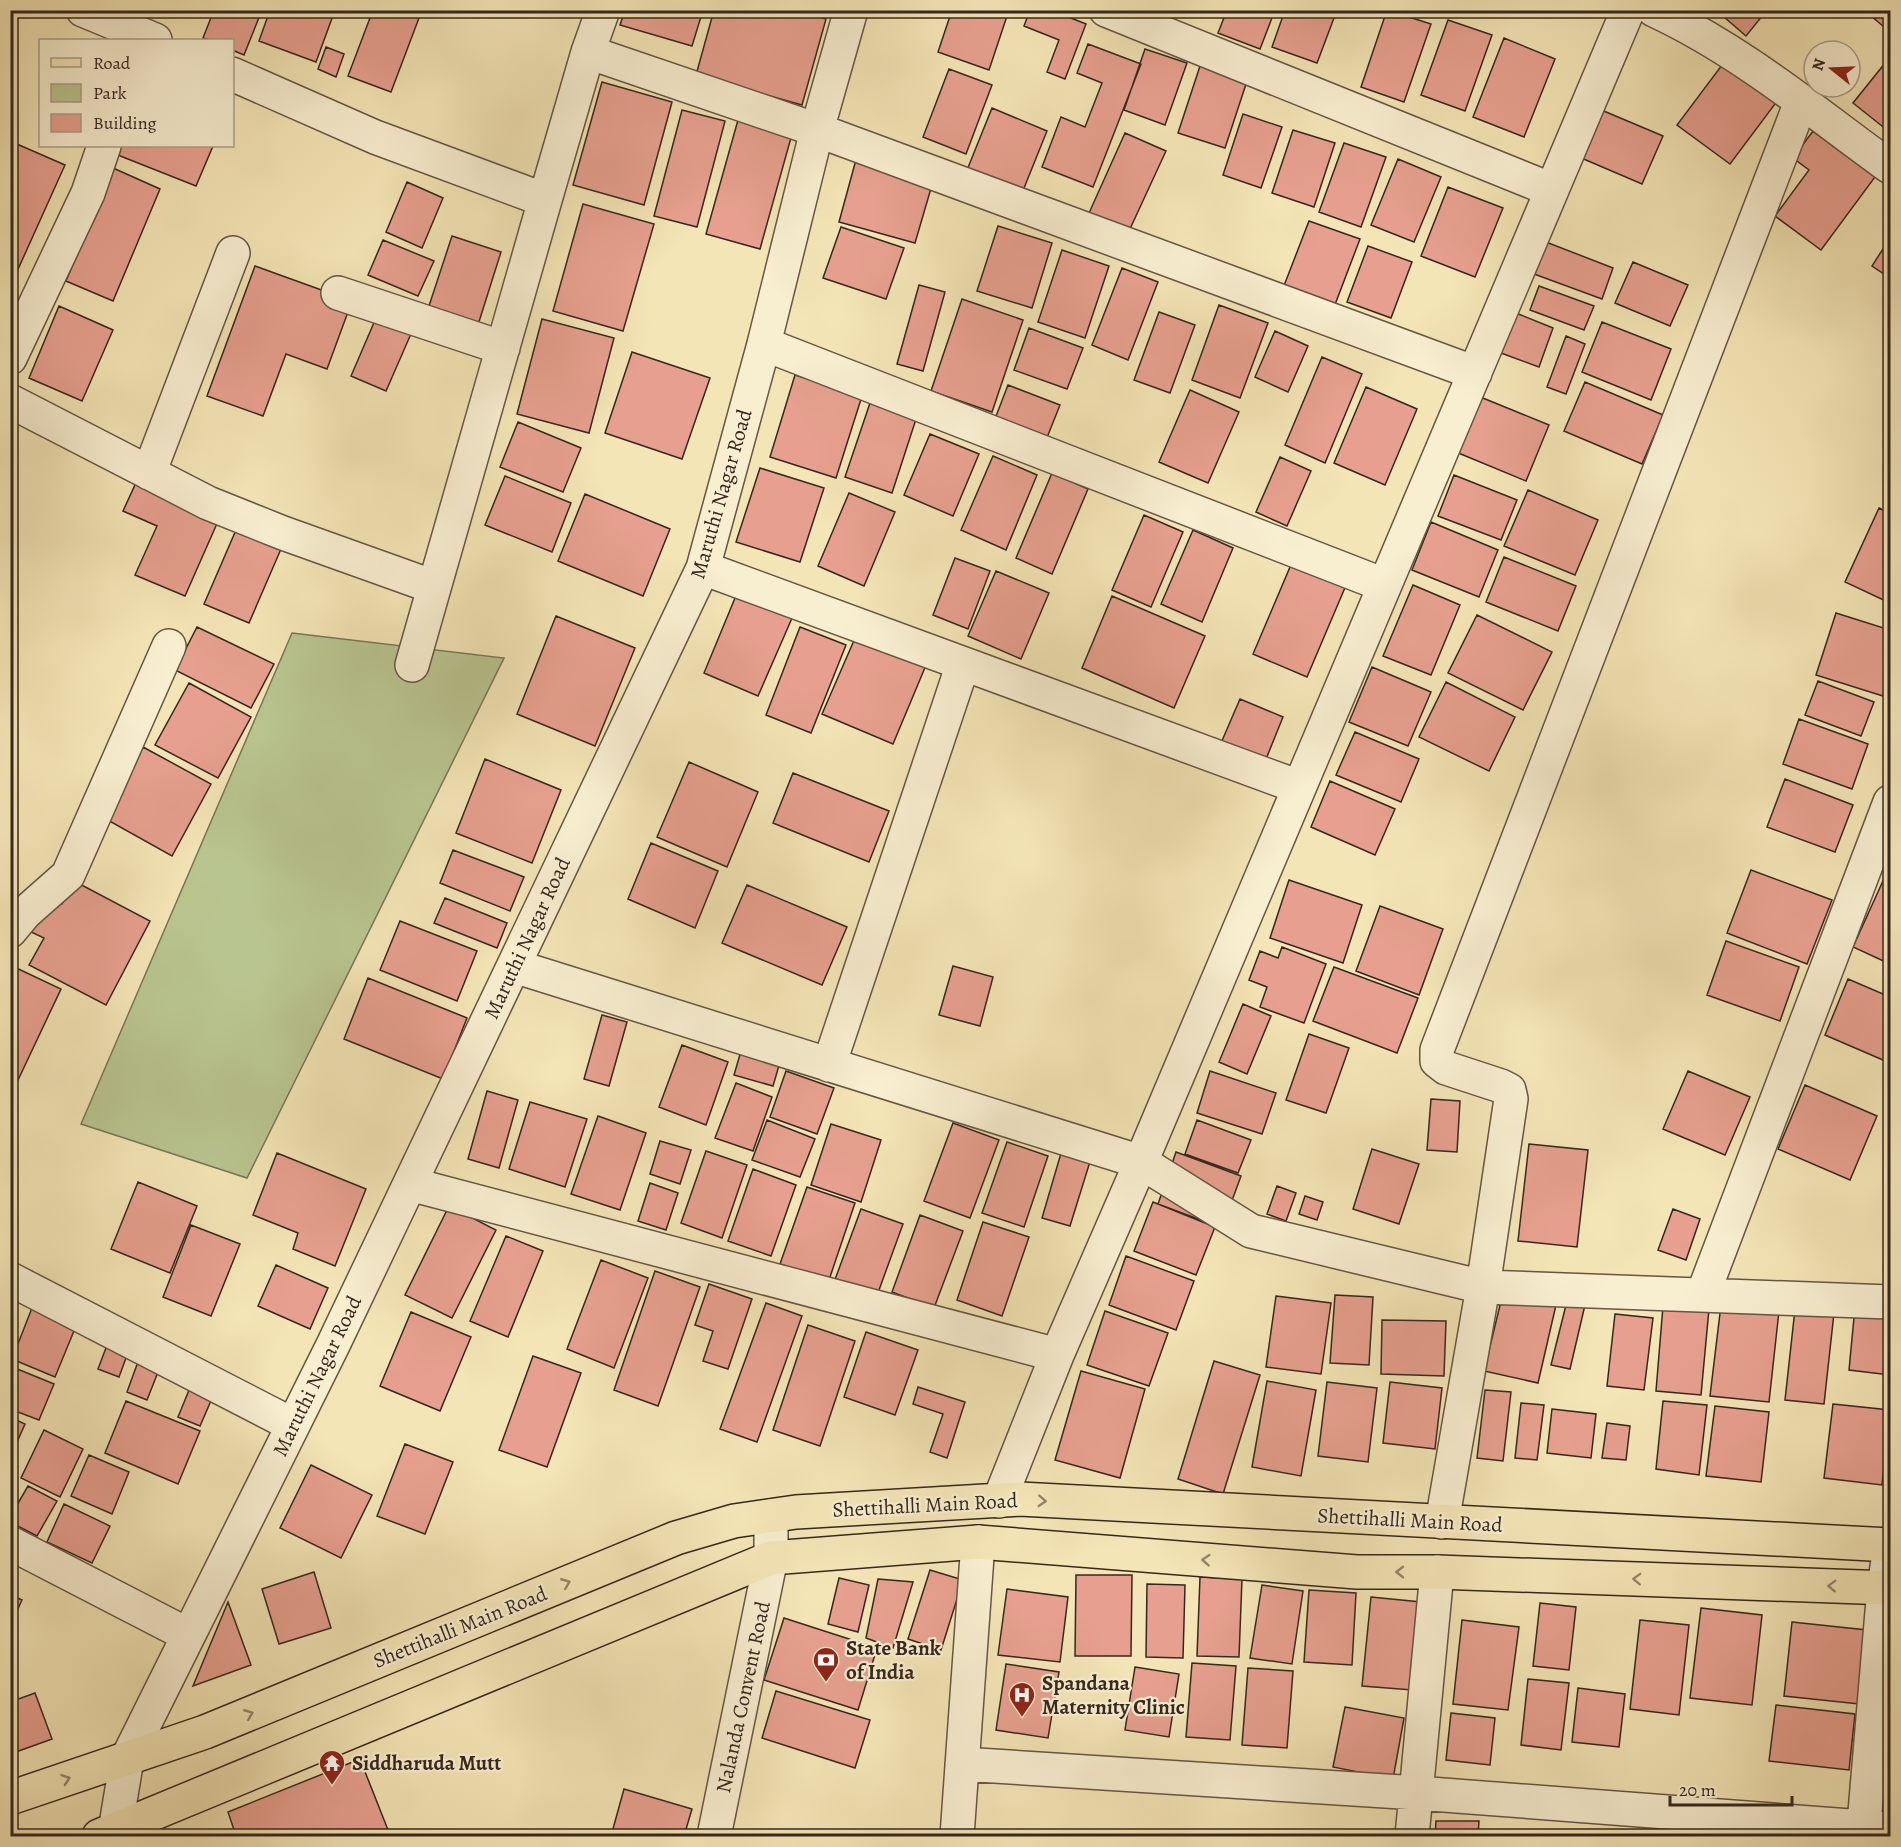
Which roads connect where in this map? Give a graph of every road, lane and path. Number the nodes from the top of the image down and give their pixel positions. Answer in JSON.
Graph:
{"nodes":[{"id":1,"x":83,"y":10,"type":"edge"},
{"id":2,"x":603,"y":10,"type":"edge"},
{"id":3,"x":851,"y":10,"type":"edge"},
{"id":4,"x":1106,"y":10,"type":"edge"},
{"id":5,"x":1628,"y":10,"type":"edge"},
{"id":6,"x":1668,"y":13,"type":"edge"},
{"id":7,"x":145,"y":38,"type":"edge"},
{"id":8,"x":588,"y":52,"type":"junction"},
{"id":9,"x":234,"y":75,"type":"edge"},
{"id":10,"x":1801,"y":102,"type":"junction"},
{"id":11,"x":817,"y":130,"type":"junction"},
{"id":12,"x":104,"y":147,"type":"edge"},
{"id":13,"x":1890,"y":167,"type":"edge"},
{"id":14,"x":1552,"y":190,"type":"junction"},
{"id":15,"x":545,"y":200,"type":"junction"},
{"id":16,"x":233,"y":253,"type":"dead end"},
{"id":17,"x":338,"y":293,"type":"dead end"},
{"id":18,"x":764,"y":344,"type":"junction"},
{"id":19,"x":503,"y":348,"type":"junction"},
{"id":20,"x":10,"y":358,"type":"edge"},
{"id":21,"x":1474,"y":373,"type":"junction"},
{"id":22,"x":10,"y":401,"type":"edge"},
{"id":23,"x":148,"y":472,"type":"junction"},
{"id":24,"x":703,"y":568,"type":"junction"},
{"id":25,"x":1384,"y":585,"type":"junction"},
{"id":26,"x":434,"y":587,"type":"junction"},
{"id":27,"x":169,"y":646,"type":"dead end"},
{"id":28,"x":963,"y":664,"type":"junction"},
{"id":29,"x":412,"y":665,"type":"dead end"},
{"id":30,"x":1299,"y":788,"type":"junction"},
{"id":31,"x":1890,"y":802,"type":"edge"},
{"id":32,"x":10,"y":931,"type":"edge"},
{"id":33,"x":514,"y":966,"type":"junction"},
{"id":34,"x":829,"y":1065,"type":"junction"},
{"id":35,"x":1141,"y":1162,"type":"junction"},
{"id":36,"x":410,"y":1184,"type":"junction"},
{"id":37,"x":10,"y":1279,"type":"edge"},
{"id":38,"x":1484,"y":1287,"type":"junction"},
{"id":39,"x":1703,"y":1294,"type":"junction"},
{"id":40,"x":1890,"y":1302,"type":"edge"},
{"id":41,"x":1056,"y":1355,"type":"junction"},
{"id":42,"x":293,"y":1425,"type":"junction"},
{"id":43,"x":999,"y":1501,"type":"junction"},
{"id":44,"x":771,"y":1516,"type":"junction"},
{"id":45,"x":1442,"y":1522,"type":"junction"},
{"id":46,"x":978,"y":1542,"type":"junction"},
{"id":47,"x":10,"y":1543,"type":"edge"},
{"id":48,"x":1890,"y":1545,"type":"edge"},
{"id":49,"x":771,"y":1558,"type":"junction"},
{"id":50,"x":1437,"y":1572,"type":"junction"},
{"id":51,"x":1887,"y":1588,"type":"edge"},
{"id":52,"x":188,"y":1635,"type":"junction"},
{"id":53,"x":127,"y":1759,"type":"junction"},
{"id":54,"x":962,"y":1764,"type":"junction"},
{"id":55,"x":1417,"y":1793,"type":"junction"},
{"id":56,"x":10,"y":1798,"type":"edge"},
{"id":57,"x":1872,"y":1831,"type":"edge"},
{"id":58,"x":107,"y":1834,"type":"edge"},
{"id":59,"x":714,"y":1836,"type":"edge"},
{"id":60,"x":957,"y":1836,"type":"edge"},
{"id":61,"x":1412,"y":1836,"type":"edge"}],
"edges":[{"from":1,"to":7,"type":"street"},
{"from":2,"to":8,"type":"street"},
{"from":3,"to":11,"type":"street","name":"Maruthi Nagar Road"},
{"from":4,"to":14,"type":"street"},
{"from":5,"to":14,"type":"street"},
{"from":6,"to":10,"type":"street"},
{"from":8,"to":11,"type":"street"},
{"from":8,"to":15,"type":"street"},
{"from":9,"to":15,"type":"street"},
{"from":10,"to":13,"type":"street"},
{"from":10,"to":38,"type":"street"},
{"from":11,"to":18,"type":"street","name":"Maruthi Nagar Road"},
{"from":11,"to":21,"type":"street"},
{"from":12,"to":20,"type":"street"},
{"from":14,"to":21,"type":"street"},
{"from":15,"to":19,"type":"street"},
{"from":16,"to":23,"type":"street"},
{"from":17,"to":19,"type":"street"},
{"from":18,"to":24,"type":"street","name":"Maruthi Nagar Road"},
{"from":18,"to":25,"type":"street"},
{"from":19,"to":26,"type":"street"},
{"from":21,"to":25,"type":"street"},
{"from":22,"to":23,"type":"street"},
{"from":23,"to":26,"type":"street"},
{"from":24,"to":28,"type":"street"},
{"from":24,"to":33,"type":"street","name":"Maruthi Nagar Road"},
{"from":25,"to":30,"type":"street"},
{"from":26,"to":29,"type":"street"},
{"from":27,"to":32,"type":"street"},
{"from":28,"to":30,"type":"street"},
{"from":28,"to":34,"type":"street"},
{"from":30,"to":35,"type":"street"},
{"from":31,"to":39,"type":"street"},
{"from":33,"to":34,"type":"street"},
{"from":33,"to":36,"type":"street","name":"Maruthi Nagar Road"},
{"from":34,"to":35,"type":"street"},
{"from":35,"to":38,"type":"street"},
{"from":35,"to":41,"type":"street"},
{"from":36,"to":41,"type":"street"},
{"from":36,"to":42,"type":"street","name":"Maruthi Nagar Road"},
{"from":37,"to":42,"type":"street"},
{"from":38,"to":39,"type":"street"},
{"from":38,"to":45,"type":"street"},
{"from":39,"to":40,"type":"street"},
{"from":41,"to":43,"type":"street"},
{"from":42,"to":52,"type":"street","name":"Maruthi Nagar Road"},
{"from":43,"to":44,"type":"main road","name":"Shettihalli Main Road"},
{"from":43,"to":45,"type":"main road","name":"Shettihalli Main Road","one_way":true},
{"from":44,"to":49,"type":"street","name":"Nalanda Convent Road"},
{"from":53,"to":44,"type":"main road","name":"Shettihalli Main Road","one_way":true},
{"from":45,"to":48,"type":"main road","name":"Shettihalli Main Road"},
{"from":46,"to":49,"type":"main road","name":"Shettihalli Main Road"},
{"from":50,"to":46,"type":"main road","name":"Shettihalli Main Road","one_way":true},
{"from":46,"to":54,"type":"street"},
{"from":47,"to":52,"type":"street"},
{"from":48,"to":51,"type":"street"},
{"from":49,"to":58,"type":"main road","name":"Shettihalli Main Road"},
{"from":49,"to":59,"type":"street","name":"Nalanda Convent Road"},
{"from":51,"to":50,"type":"main road","name":"Shettihalli Main Road","one_way":true},
{"from":50,"to":55,"type":"street"},
{"from":51,"to":57,"type":"street"},
{"from":52,"to":53,"type":"street","name":"Maruthi Nagar Road"},
{"from":56,"to":53,"type":"main road","name":"Shettihalli Main Road","one_way":true},
{"from":53,"to":58,"type":"street","name":"Maruthi Nagar Road"},
{"from":54,"to":55,"type":"street"},
{"from":54,"to":60,"type":"street"},
{"from":55,"to":57,"type":"street"},
{"from":55,"to":61,"type":"street"}]}
